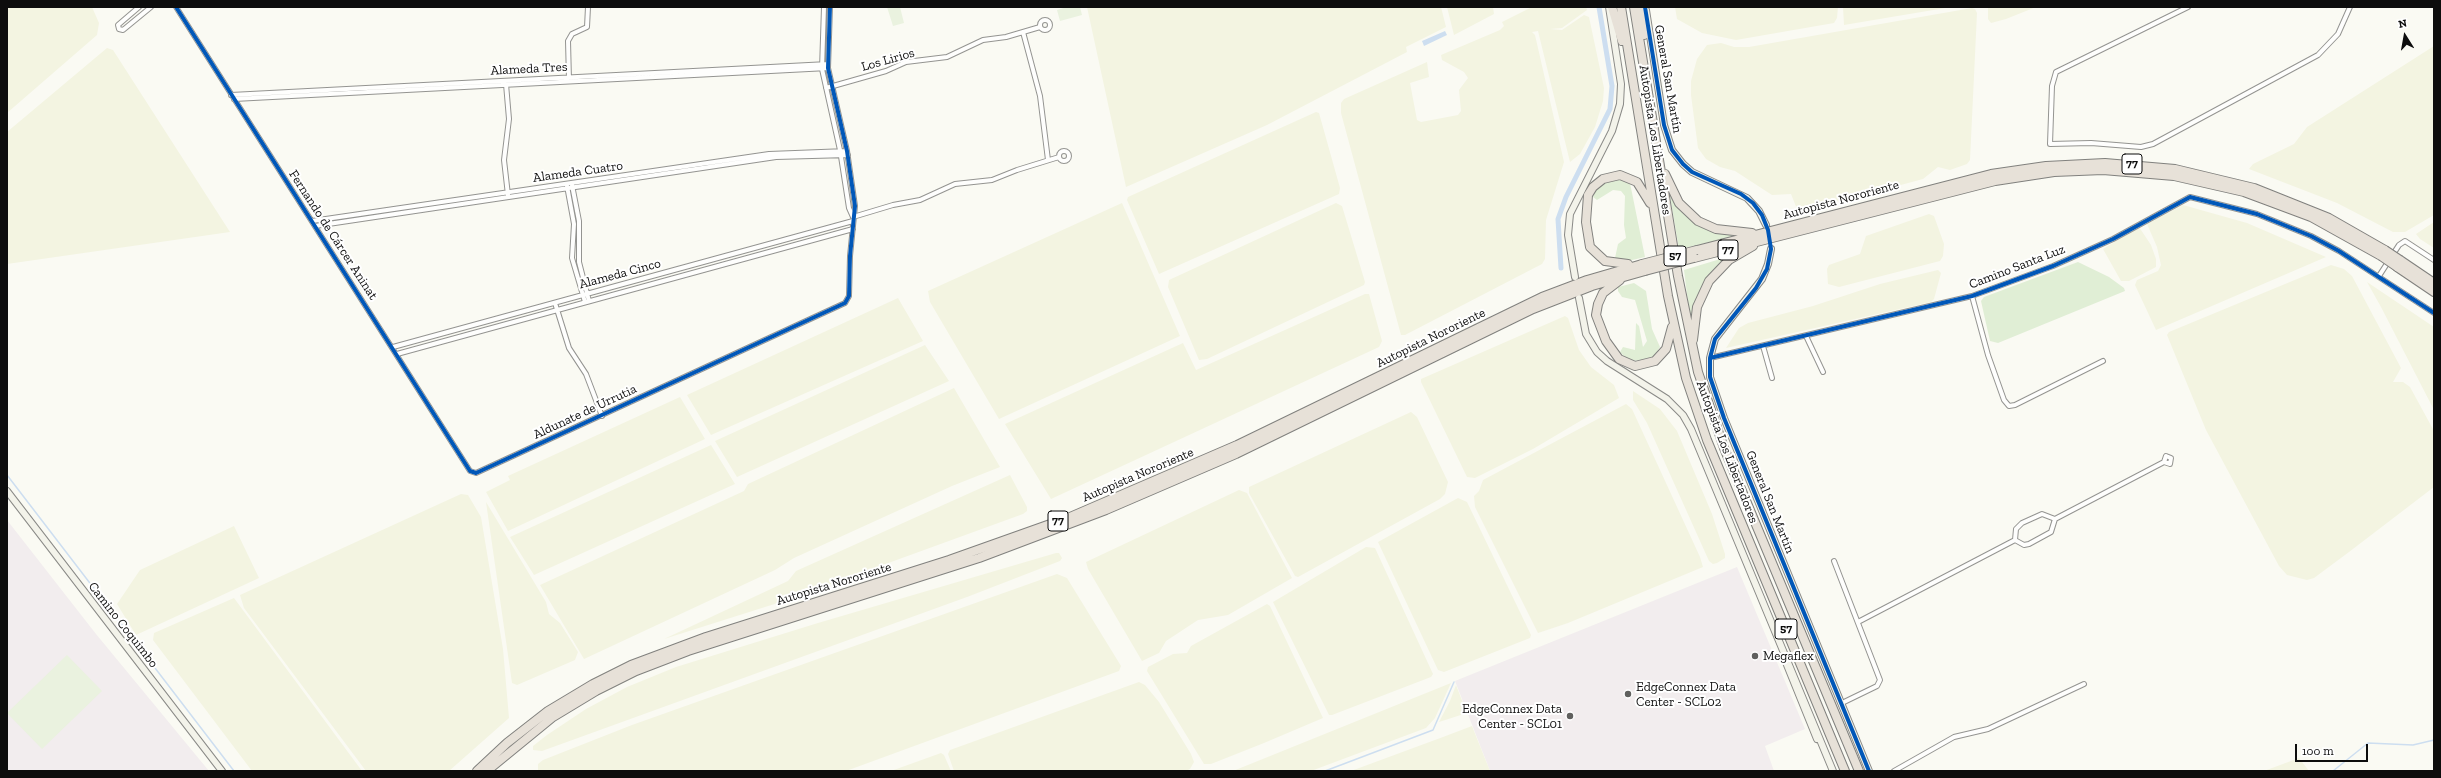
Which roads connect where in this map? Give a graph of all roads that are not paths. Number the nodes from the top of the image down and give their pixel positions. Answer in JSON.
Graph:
{"nodes":[{"id":1,"x":139,"y":7,"type":"edge"},
{"id":2,"x":151,"y":7,"type":"edge"},
{"id":3,"x":176,"y":7,"type":"edge"},
{"id":4,"x":588,"y":7,"type":"edge"},
{"id":5,"x":824,"y":7,"type":"edge"},
{"id":6,"x":830,"y":7,"type":"edge"},
{"id":7,"x":1609,"y":7,"type":"edge"},
{"id":8,"x":1612,"y":7,"type":"edge"},
{"id":9,"x":1621,"y":7,"type":"edge"},
{"id":10,"x":1634,"y":7,"type":"edge"},
{"id":11,"x":1642,"y":7,"type":"edge"},
{"id":12,"x":1645,"y":7,"type":"edge"},
{"id":13,"x":2188,"y":7,"type":"edge"},
{"id":14,"x":2350,"y":7,"type":"edge"},
{"id":15,"x":1040,"y":27,"type":"dead end"},
{"id":16,"x":1023,"y":32,"type":"junction"},
{"id":17,"x":828,"y":66,"type":"junction"},
{"id":18,"x":822,"y":67,"type":"junction"},
{"id":19,"x":1631,"y":71,"type":"junction"},
{"id":20,"x":1644,"y":72,"type":"junction"},
{"id":21,"x":569,"y":80,"type":"junction"},
{"id":22,"x":506,"y":83,"type":"junction"},
{"id":23,"x":832,"y":86,"type":"junction"},
{"id":24,"x":826,"y":88,"type":"junction"},
{"id":25,"x":231,"y":95,"type":"junction"},
{"id":26,"x":234,"y":99,"type":"junction"},
{"id":27,"x":840,"y":150,"type":"junction"},
{"id":28,"x":847,"y":153,"type":"junction"},
{"id":29,"x":841,"y":155,"type":"junction"},
{"id":30,"x":1658,"y":155,"type":"junction"},
{"id":31,"x":1059,"y":157,"type":"dead end"},
{"id":32,"x":1048,"y":160,"type":"junction"},
{"id":33,"x":572,"y":185,"type":"junction"},
{"id":34,"x":567,"y":186,"type":"junction"},
{"id":35,"x":508,"y":195,"type":"junction"},
{"id":36,"x":1654,"y":212,"type":"junction"},
{"id":37,"x":853,"y":219,"type":"junction"},
{"id":38,"x":313,"y":224,"type":"junction"},
{"id":39,"x":1766,"y":225,"type":"dead end"},
{"id":40,"x":853,"y":229,"type":"junction"},
{"id":41,"x":1773,"y":230,"type":"junction"},
{"id":42,"x":1763,"y":241,"type":"junction"},
{"id":43,"x":1771,"y":249,"type":"dead end"},
{"id":44,"x":2383,"y":253,"type":"junction"},
{"id":45,"x":2434,"y":260,"type":"edge"},
{"id":46,"x":2398,"y":264,"type":"junction"},
{"id":47,"x":1644,"y":267,"type":"junction"},
{"id":48,"x":1630,"y":275,"type":"junction"},
{"id":49,"x":2379,"y":276,"type":"junction"},
{"id":50,"x":1575,"y":277,"type":"dead end"},
{"id":51,"x":2434,"y":283,"type":"edge"},
{"id":52,"x":2434,"y":292,"type":"edge"},
{"id":53,"x":585,"y":294,"type":"junction"},
{"id":54,"x":1972,"y":296,"type":"junction"},
{"id":55,"x":1579,"y":298,"type":"dead end"},
{"id":56,"x":587,"y":302,"type":"junction"},
{"id":57,"x":555,"y":303,"type":"junction"},
{"id":58,"x":557,"y":310,"type":"junction"},
{"id":59,"x":2434,"y":313,"type":"edge"},
{"id":60,"x":1672,"y":320,"type":"junction"},
{"id":61,"x":1806,"y":336,"type":"junction"},
{"id":62,"x":1763,"y":346,"type":"junction"},
{"id":63,"x":393,"y":347,"type":"junction"},
{"id":64,"x":397,"y":354,"type":"junction"},
{"id":65,"x":1694,"y":356,"type":"junction"},
{"id":66,"x":1710,"y":358,"type":"junction"},
{"id":67,"x":2103,"y":361,"type":"dead end"},
{"id":68,"x":1823,"y":372,"type":"dead end"},
{"id":69,"x":1772,"y":378,"type":"dead end"},
{"id":70,"x":602,"y":416,"type":"junction"},
{"id":71,"x":2164,"y":462,"type":"dead end"},
{"id":72,"x":474,"y":473,"type":"joint"},
{"id":73,"x":7,"y":491,"type":"edge"},
{"id":74,"x":2055,"y":518,"type":"junction"},
{"id":75,"x":2015,"y":540,"type":"junction"},
{"id":76,"x":1834,"y":561,"type":"dead end"},
{"id":77,"x":1858,"y":622,"type":"junction"},
{"id":78,"x":2084,"y":684,"type":"dead end"},
{"id":79,"x":1842,"y":703,"type":"junction"},
{"id":80,"x":1833,"y":769,"type":"edge"},
{"id":81,"x":222,"y":771,"type":"edge"},
{"id":82,"x":477,"y":771,"type":"edge"},
{"id":83,"x":487,"y":771,"type":"edge"},
{"id":84,"x":1845,"y":771,"type":"edge"},
{"id":85,"x":1859,"y":771,"type":"edge"},
{"id":86,"x":1869,"y":771,"type":"edge"},
{"id":87,"x":1894,"y":771,"type":"edge"}],
"edges":[{"from":1,"to":2,"type":"street"},
{"from":3,"to":25,"type":"street","name":"Fernando de Cárcer Aninat"},
{"from":4,"to":21,"type":"street"},
{"from":5,"to":18,"type":"street","name":"Aldunate de Urrutia"},
{"from":6,"to":17,"type":"street","name":"Aldunate de Urrutia"},
{"from":7,"to":50,"type":"street"},
{"from":8,"to":19,"type":"highway"},
{"from":9,"to":19,"type":"highway","name":"Autopista Los Libertadores","number":"57"},
{"from":10,"to":20,"type":"highway","name":"Autopista Los Libertadores","number":"57"},
{"from":11,"to":20,"type":"highway"},
{"from":12,"to":39,"type":"street","name":"General San Martín"},
{"from":13,"to":14,"type":"street"},
{"from":15,"to":16,"type":"street","name":"Los Lirios"},
{"from":16,"to":23,"type":"street","name":"Los Lirios"},
{"from":16,"to":32,"type":"street"},
{"from":17,"to":18,"type":"street","name":"Alameda Tres"},
{"from":17,"to":23,"type":"street","name":"Aldunate de Urrutia"},
{"from":18,"to":21,"type":"street","name":"Alameda Tres"},
{"from":18,"to":24,"type":"street","name":"Aldunate de Urrutia"},
{"from":19,"to":36,"type":"highway","name":"Autopista Los Libertadores","number":"57"},
{"from":20,"to":30,"type":"highway","name":"Autopista Los Libertadores","number":"57"},
{"from":21,"to":22,"type":"street","name":"Alameda Tres"},
{"from":22,"to":25,"type":"street","name":"Alameda Tres"},
{"from":22,"to":26,"type":"street","name":"Alameda Tres"},
{"from":22,"to":35,"type":"street"},
{"from":23,"to":24,"type":"street","name":"Los Lirios"},
{"from":23,"to":28,"type":"street","name":"Aldunate de Urrutia"},
{"from":24,"to":27,"type":"street","name":"Aldunate de Urrutia"},
{"from":25,"to":26,"type":"street","name":"Fernando de Cárcer Aninat"},
{"from":26,"to":38,"type":"street","name":"Fernando de Cárcer Aninat"},
{"from":27,"to":28,"type":"street","name":"Alameda Cuatro"},
{"from":27,"to":29,"type":"street","name":"Aldunate de Urrutia"},
{"from":27,"to":33,"type":"street","name":"Alameda Cuatro"},
{"from":28,"to":29,"type":"street","name":"Alameda Cuatro"},
{"from":28,"to":37,"type":"street","name":"Aldunate de Urrutia"},
{"from":29,"to":33,"type":"street","name":"Alameda Cuatro"},
{"from":29,"to":37,"type":"street","name":"Aldunate de Urrutia"},
{"from":30,"to":41,"type":"highway"},
{"from":30,"to":65,"type":"highway","name":"Autopista Los Libertadores","number":"57"},
{"from":31,"to":32,"type":"street"},
{"from":32,"to":37,"type":"street"},
{"from":33,"to":34,"type":"street","name":"Alameda Cuatro"},
{"from":33,"to":53,"type":"street"},
{"from":34,"to":35,"type":"street","name":"Alameda Cuatro"},
{"from":34,"to":53,"type":"street"},
{"from":35,"to":38,"type":"street","name":"Alameda Cuatro"},
{"from":36,"to":47,"type":"highway"},
{"from":36,"to":60,"type":"highway","name":"Autopista Los Libertadores","number":"57"},
{"from":37,"to":40,"type":"street","name":"Aldunate de Urrutia"},
{"from":37,"to":53,"type":"street","name":"Alameda Cinco"},
{"from":38,"to":63,"type":"street","name":"Fernando de Cárcer Aninat"},
{"from":40,"to":56,"type":"street","name":"Alameda Cinco"},
{"from":40,"to":70,"type":"street","name":"Aldunate de Urrutia"},
{"from":41,"to":44,"type":"highway","name":"Autopista Nororiente","number":"77"},
{"from":41,"to":47,"type":"highway","name":"Autopista Nororiente","number":"77","bridge":true},
{"from":42,"to":44,"type":"highway","name":"Autopista Nororiente","number":"77"},
{"from":42,"to":47,"type":"highway","name":"Autopista Nororiente","number":"77","bridge":true},
{"from":42,"to":65,"type":"highway"},
{"from":43,"to":66,"type":"street","name":"General San Martín"},
{"from":44,"to":46,"type":"highway","name":"Autopista Nororiente","number":"77","bridge":true},
{"from":45,"to":49,"type":"street"},
{"from":46,"to":51,"type":"highway","name":"Autopista Nororiente","number":"77"},
{"from":46,"to":52,"type":"highway","name":"Autopista Nororiente","number":"77"},
{"from":47,"to":48,"type":"highway","name":"Autopista Nororiente","number":"77"},
{"from":47,"to":82,"type":"highway","name":"Autopista Nororiente","number":"77"},
{"from":48,"to":60,"type":"highway"},
{"from":48,"to":83,"type":"highway","name":"Autopista Nororiente","number":"77"},
{"from":49,"to":54,"type":"street","name":"Camino Santa Luz"},
{"from":49,"to":59,"type":"street","name":"Camino Santa Luz"},
{"from":53,"to":56,"type":"street"},
{"from":53,"to":57,"type":"street","name":"Alameda Cinco"},
{"from":54,"to":61,"type":"street","name":"Camino Santa Luz"},
{"from":54,"to":67,"type":"street"},
{"from":55,"to":80,"type":"street"},
{"from":56,"to":58,"type":"street","name":"Alameda Cinco"},
{"from":57,"to":58,"type":"street"},
{"from":57,"to":63,"type":"street","name":"Alameda Cinco"},
{"from":58,"to":64,"type":"street","name":"Alameda Cinco"},
{"from":58,"to":70,"type":"street"},
{"from":60,"to":84,"type":"highway","name":"Autopista Los Libertadores","number":"57"},
{"from":61,"to":62,"type":"street","name":"Camino Santa Luz"},
{"from":61,"to":68,"type":"street"},
{"from":62,"to":66,"type":"street","name":"Camino Santa Luz"},
{"from":62,"to":69,"type":"street"},
{"from":63,"to":64,"type":"street","name":"Fernando de Cárcer Aninat"},
{"from":64,"to":72,"type":"street","name":"Fernando de Cárcer Aninat"},
{"from":65,"to":85,"type":"highway","name":"Autopista Los Libertadores","number":"57"},
{"from":66,"to":79,"type":"street","name":"General San Martín"},
{"from":70,"to":72,"type":"street","name":"Aldunate de Urrutia"},
{"from":71,"to":74,"type":"street"},
{"from":73,"to":81,"type":"street","name":"Camino Coquimbo"},
{"from":74,"to":75,"type":"street"},
{"from":74,"to":75,"type":"street"},
{"from":75,"to":77,"type":"street"},
{"from":76,"to":77,"type":"street"},
{"from":77,"to":79,"type":"street"},
{"from":78,"to":87,"type":"street"},
{"from":79,"to":86,"type":"street","name":"General San Martín"}]}
